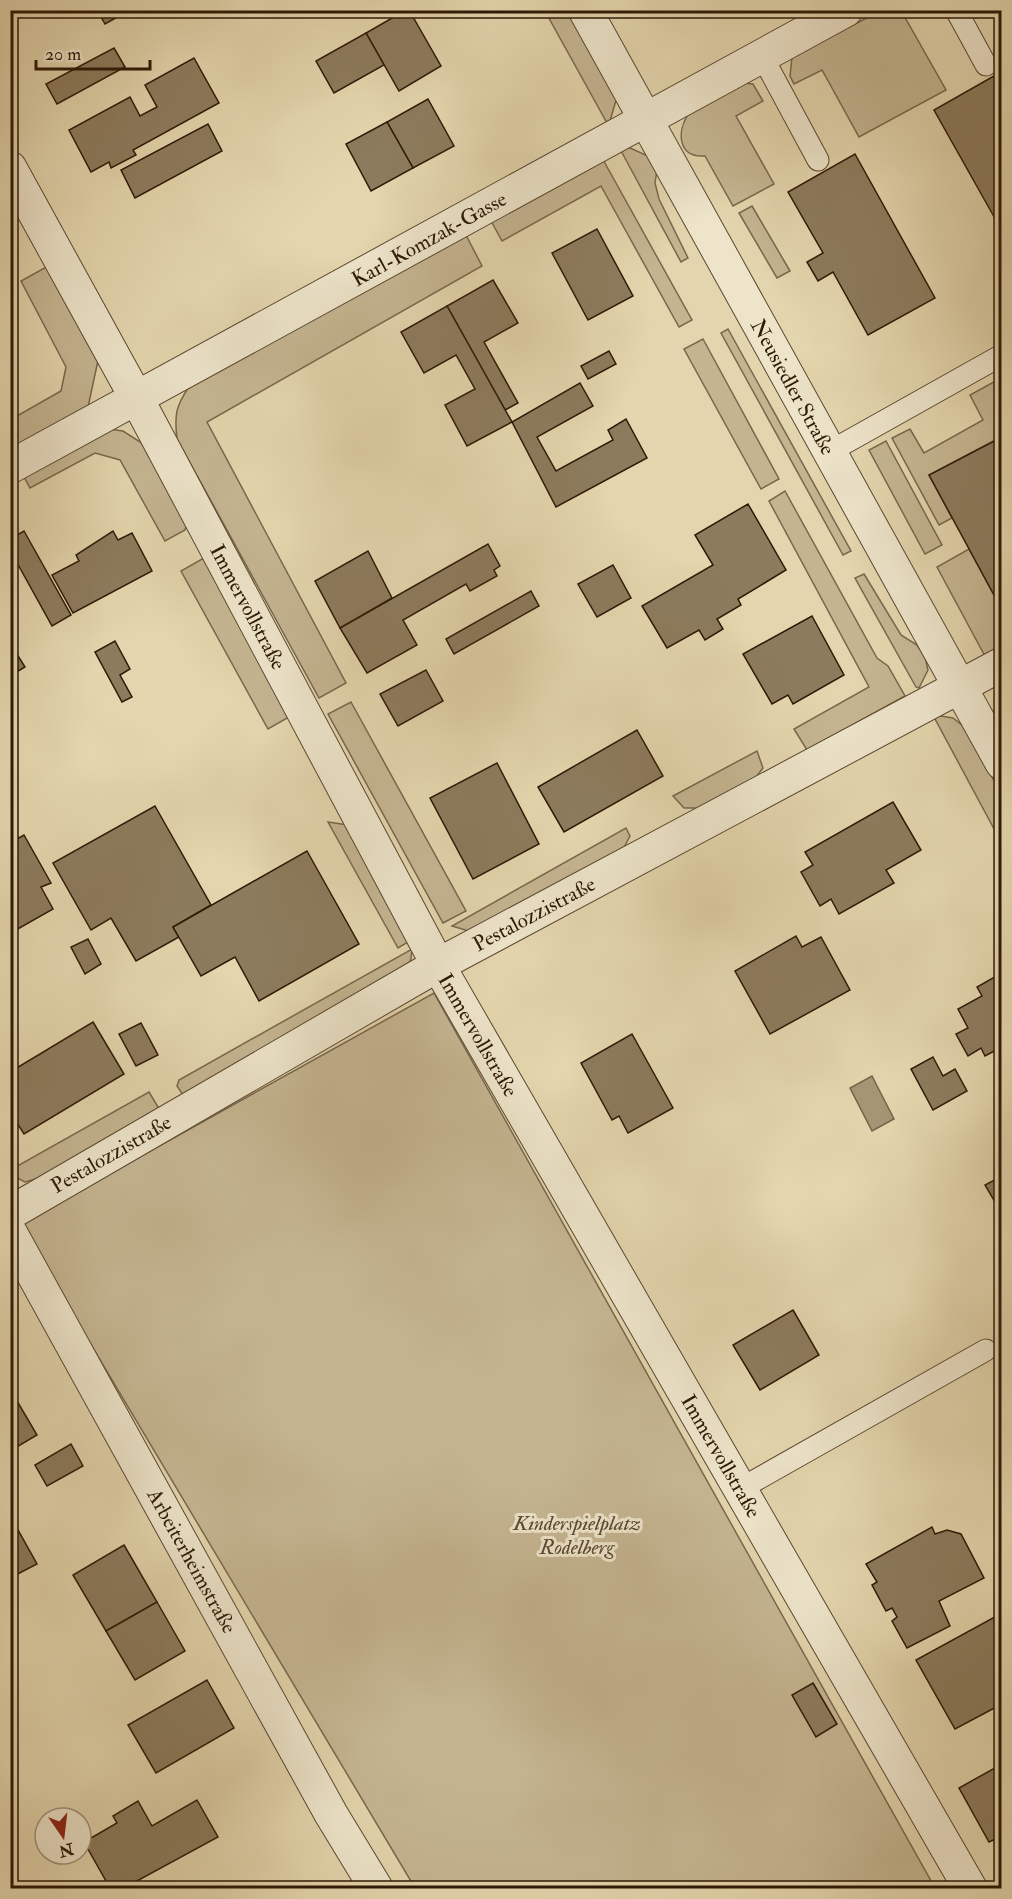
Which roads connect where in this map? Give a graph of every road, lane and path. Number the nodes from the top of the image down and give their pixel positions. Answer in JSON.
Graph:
{"nodes":[{"id":1,"x":585,"y":10,"type":"edge"},
{"id":2,"x":846,"y":10,"type":"edge"},
{"id":3,"x":956,"y":10,"type":"edge"},
{"id":4,"x":762,"y":56,"type":"junction"},
{"id":5,"x":986,"y":65,"type":"dead end"},
{"id":6,"x":645,"y":120,"type":"junction"},
{"id":7,"x":818,"y":159,"type":"dead end"},
{"id":8,"x":10,"y":168,"type":"edge"},
{"id":9,"x":1002,"y":355,"type":"edge"},
{"id":10,"x":137,"y":399,"type":"junction"},
{"id":11,"x":829,"y":452,"type":"junction"},
{"id":12,"x":10,"y":467,"type":"edge"},
{"id":13,"x":1002,"y":663,"type":"edge"},
{"id":14,"x":959,"y":687,"type":"junction"},
{"id":15,"x":1002,"y":763,"type":"edge"},
{"id":16,"x":438,"y":965,"type":"junction"},
{"id":17,"x":10,"y":1212,"type":"edge"},
{"id":18,"x":10,"y":1232,"type":"edge"},
{"id":19,"x":986,"y":1350,"type":"dead end"},
{"id":20,"x":740,"y":1489,"type":"junction"},
{"id":21,"x":376,"y":1888,"type":"edge"},
{"id":22,"x":970,"y":1888,"type":"edge"}],
"edges":[{"from":1,"to":6,"type":"street","name":"Neusiedler Straße"},
{"from":2,"to":4,"type":"street","name":"Karl-Komzak-Gasse"},
{"from":3,"to":5,"type":"lane"},
{"from":4,"to":6,"type":"street","name":"Karl-Komzak-Gasse"},
{"from":4,"to":7,"type":"lane"},
{"from":6,"to":10,"type":"street","name":"Karl-Komzak-Gasse"},
{"from":6,"to":11,"type":"street","name":"Neusiedler Straße"},
{"from":8,"to":10,"type":"street","name":"Immervollstraße"},
{"from":9,"to":11,"type":"lane"},
{"from":10,"to":12,"type":"street","name":"Karl-Komzak-Gasse"},
{"from":10,"to":16,"type":"street","name":"Immervollstraße"},
{"from":11,"to":14,"type":"street","name":"Neusiedler Straße"},
{"from":13,"to":14,"type":"street","name":"Pestalozzistraße"},
{"from":14,"to":15,"type":"street","name":"Neusiedler Straße"},
{"from":14,"to":16,"type":"street","name":"Pestalozzistraße"},
{"from":16,"to":17,"type":"street","name":"Pestalozzistraße"},
{"from":16,"to":20,"type":"street","name":"Immervollstraße"},
{"from":18,"to":21,"type":"street","name":"Arbeiterheimstraße"},
{"from":19,"to":20,"type":"lane"},
{"from":20,"to":22,"type":"street","name":"Immervollstraße"}]}
